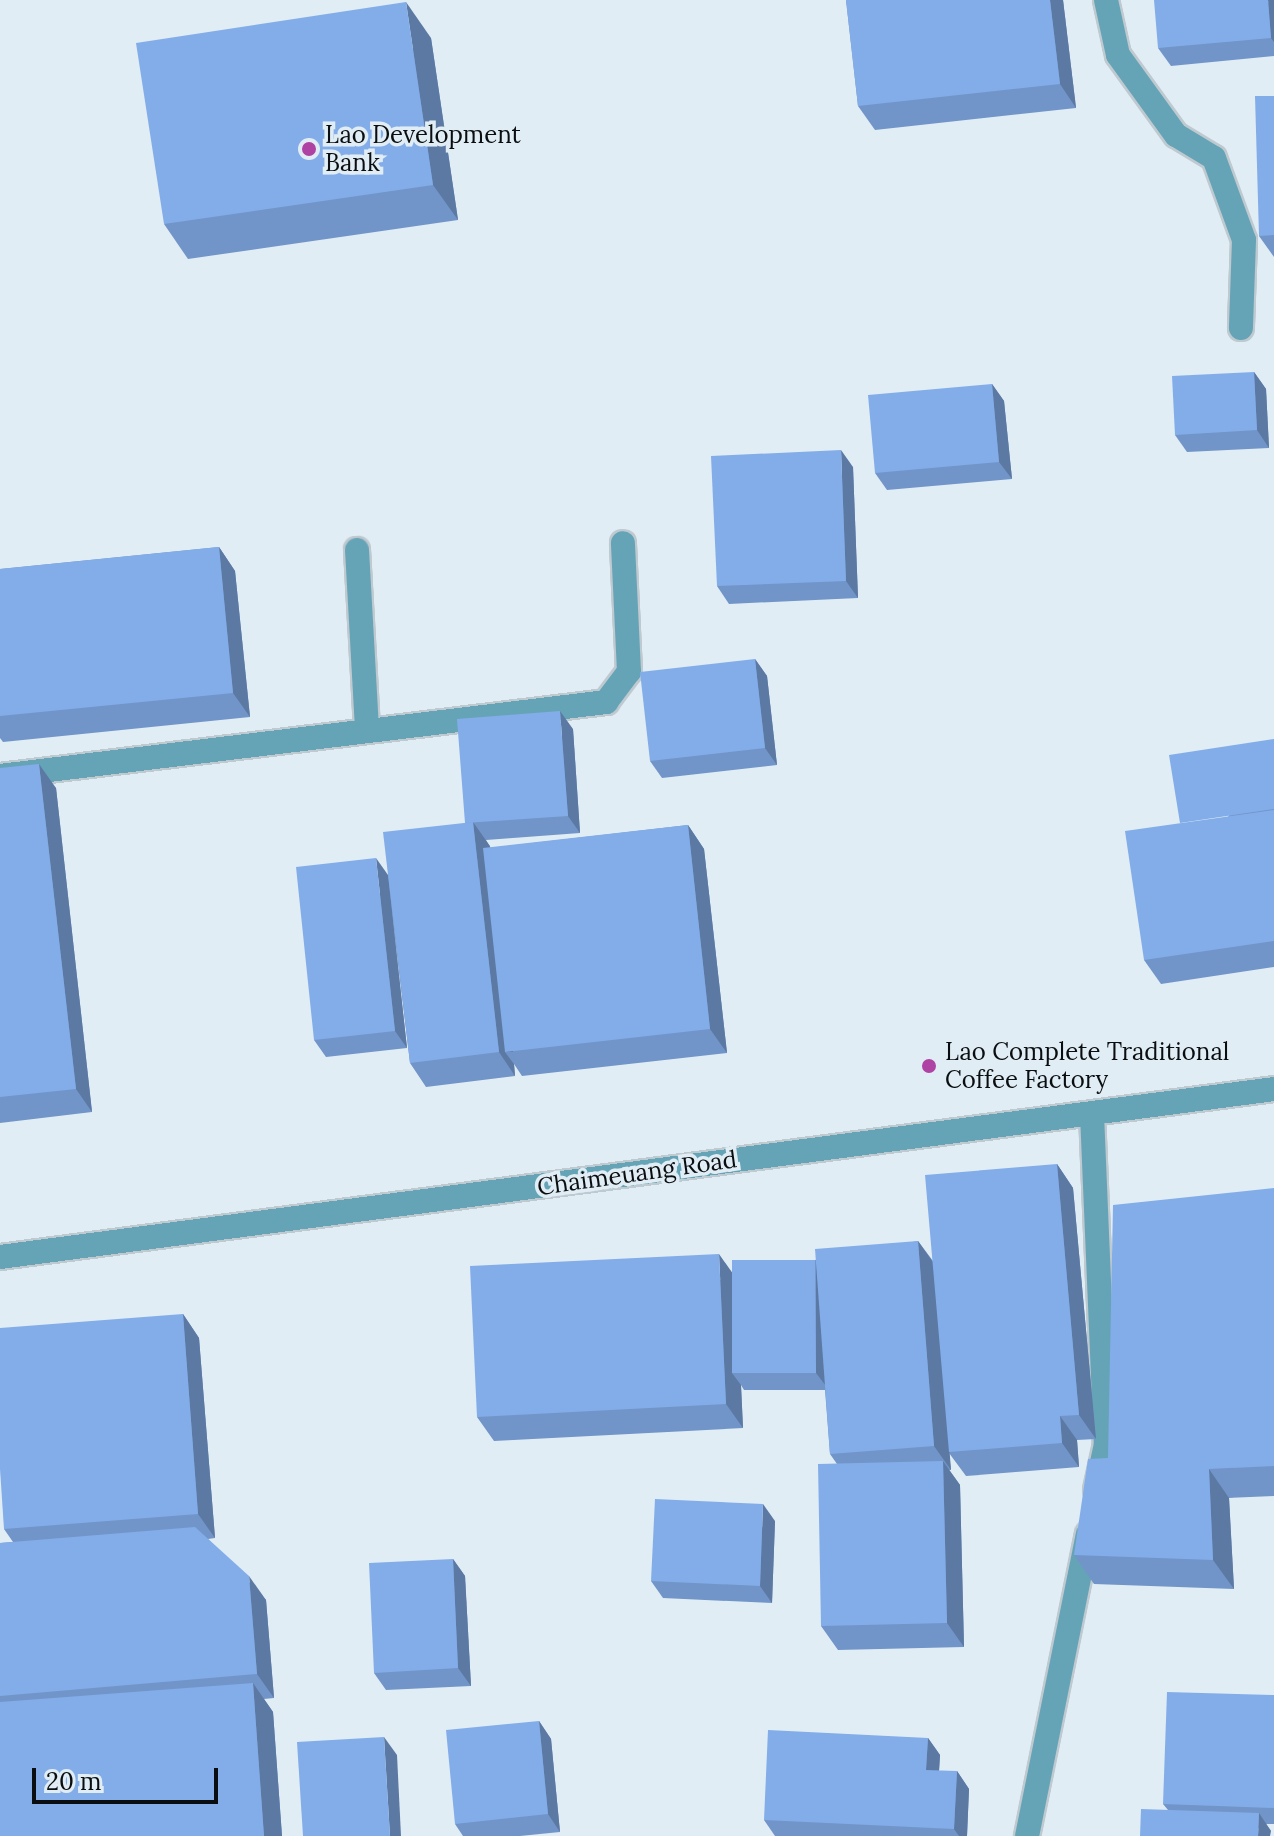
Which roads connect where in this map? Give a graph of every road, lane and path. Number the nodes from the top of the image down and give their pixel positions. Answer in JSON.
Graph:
{"nodes":[{"id":1,"x":1106,"y":0,"type":"edge"},
{"id":2,"x":1241,"y":328,"type":"dead end"},
{"id":3,"x":623,"y":543,"type":"dead end"},
{"id":4,"x":357,"y":550,"type":"dead end"},
{"id":5,"x":367,"y":730,"type":"junction"},
{"id":6,"x":0,"y":776,"type":"edge"},
{"id":7,"x":1274,"y":1089,"type":"edge"},
{"id":8,"x":1092,"y":1114,"type":"junction"},
{"id":9,"x":0,"y":1257,"type":"edge"},
{"id":10,"x":1027,"y":1836,"type":"edge"}],
"edges":[{"from":1,"to":2,"type":"street"},
{"from":3,"to":5,"type":"street"},
{"from":4,"to":5,"type":"street"},
{"from":5,"to":6,"type":"street"},
{"from":7,"to":8,"type":"street","name":"Chaimeuang Road"},
{"from":8,"to":9,"type":"street","name":"Chaimeuang Road"},
{"from":8,"to":10,"type":"street"}]}
